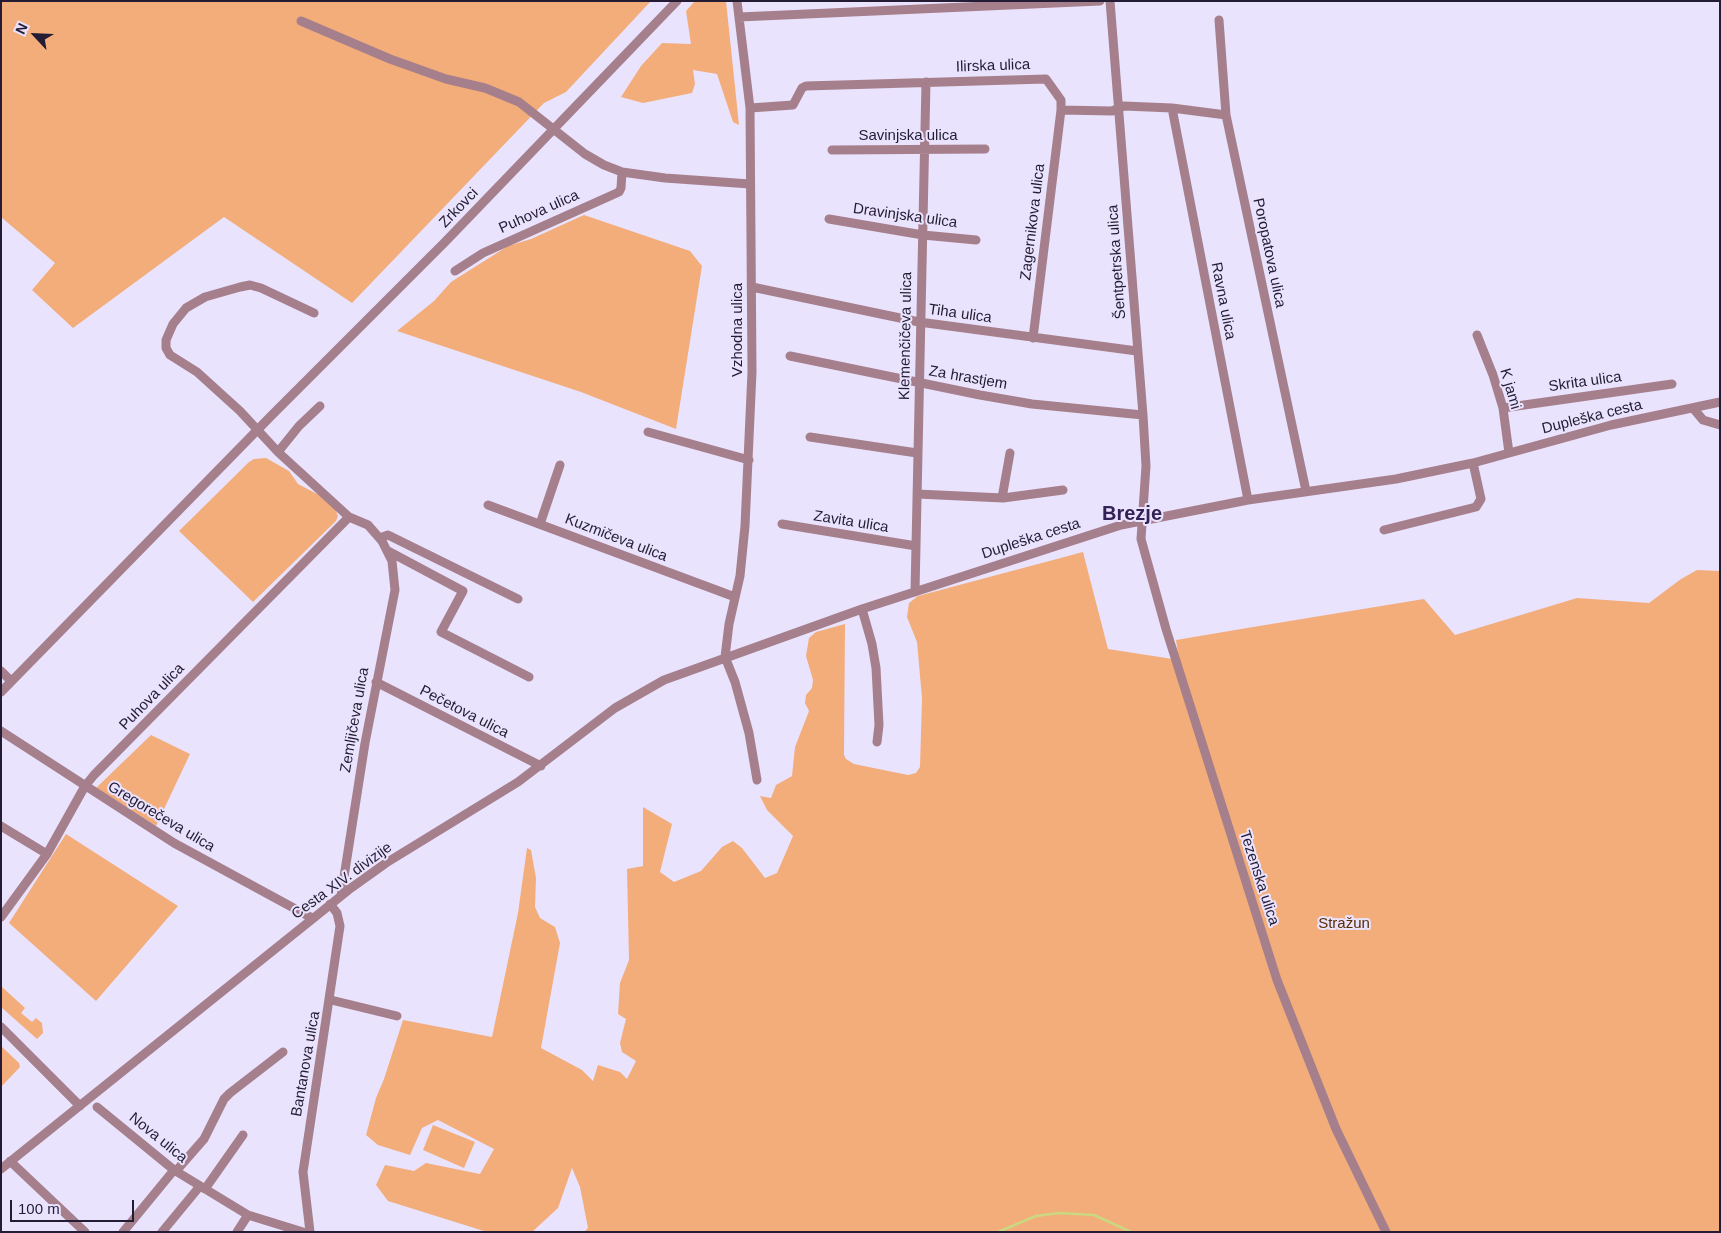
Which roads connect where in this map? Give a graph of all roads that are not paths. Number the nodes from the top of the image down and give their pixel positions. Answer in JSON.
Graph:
{"nodes":[{"id":1,"x":677,"y":1,"type":"edge"},
{"id":2,"x":737,"y":1,"type":"edge"},
{"id":3,"x":1100,"y":1,"type":"edge"},
{"id":4,"x":1110,"y":1,"type":"edge"},
{"id":5,"x":739,"y":17,"type":"junction"},
{"id":6,"x":1219,"y":20,"type":"dead end"},
{"id":7,"x":301,"y":21,"type":"dead end"},
{"id":8,"x":926,"y":82,"type":"junction"},
{"id":9,"x":750,"y":108,"type":"junction"},
{"id":10,"x":1119,"y":108,"type":"junction"},
{"id":11,"x":1172,"y":108,"type":"junction"},
{"id":12,"x":1061,"y":110,"type":"junction"},
{"id":13,"x":1226,"y":115,"type":"junction"},
{"id":14,"x":554,"y":130,"type":"junction"},
{"id":15,"x":924,"y":149,"type":"junction"},
{"id":16,"x":985,"y":149,"type":"dead end"},
{"id":17,"x":832,"y":150,"type":"dead end"},
{"id":18,"x":622,"y":172,"type":"junction"},
{"id":19,"x":750,"y":184,"type":"junction"},
{"id":20,"x":829,"y":219,"type":"dead end"},
{"id":21,"x":923,"y":235,"type":"junction"},
{"id":22,"x":976,"y":240,"type":"dead end"},
{"id":23,"x":455,"y":271,"type":"dead end"},
{"id":24,"x":752,"y":287,"type":"junction"},
{"id":25,"x":314,"y":313,"type":"dead end"},
{"id":26,"x":919,"y":322,"type":"junction"},
{"id":27,"x":1477,"y":335,"type":"dead end"},
{"id":28,"x":1033,"y":338,"type":"junction"},
{"id":29,"x":1138,"y":350,"type":"junction"},
{"id":30,"x":790,"y":356,"type":"dead end"},
{"id":31,"x":918,"y":383,"type":"junction"},
{"id":32,"x":1672,"y":384,"type":"dead end"},
{"id":33,"x":1720,"y":402,"type":"edge"},
{"id":34,"x":320,"y":406,"type":"dead end"},
{"id":35,"x":1503,"y":408,"type":"junction"},
{"id":36,"x":1693,"y":408,"type":"junction"},
{"id":37,"x":1143,"y":415,"type":"junction"},
{"id":38,"x":1720,"y":425,"type":"edge"},
{"id":39,"x":257,"y":430,"type":"junction"},
{"id":40,"x":648,"y":432,"type":"dead end"},
{"id":41,"x":810,"y":438,"type":"dead end"},
{"id":42,"x":278,"y":452,"type":"junction"},
{"id":43,"x":1010,"y":453,"type":"dead end"},
{"id":44,"x":1510,"y":453,"type":"junction"},
{"id":45,"x":917,"y":454,"type":"junction"},
{"id":46,"x":749,"y":460,"type":"junction"},
{"id":47,"x":1473,"y":463,"type":"junction"},
{"id":48,"x":560,"y":465,"type":"dead end"},
{"id":49,"x":1063,"y":490,"type":"dead end"},
{"id":50,"x":1306,"y":490,"type":"junction"},
{"id":51,"x":917,"y":494,"type":"junction"},
{"id":52,"x":1002,"y":498,"type":"junction"},
{"id":53,"x":1248,"y":500,"type":"junction"},
{"id":54,"x":488,"y":505,"type":"dead end"},
{"id":55,"x":349,"y":517,"type":"junction"},
{"id":56,"x":1141,"y":521,"type":"junction"},
{"id":57,"x":540,"y":524,"type":"junction"},
{"id":58,"x":782,"y":524,"type":"dead end"},
{"id":59,"x":1384,"y":530,"type":"dead end"},
{"id":60,"x":380,"y":538,"type":"junction"},
{"id":61,"x":916,"y":546,"type":"junction"},
{"id":62,"x":388,"y":551,"type":"junction"},
{"id":63,"x":914,"y":592,"type":"junction"},
{"id":64,"x":735,"y":598,"type":"junction"},
{"id":65,"x":518,"y":599,"type":"dead end"},
{"id":66,"x":862,"y":609,"type":"junction"},
{"id":67,"x":725,"y":657,"type":"junction"},
{"id":68,"x":1,"y":671,"type":"edge"},
{"id":69,"x":529,"y":677,"type":"dead end"},
{"id":70,"x":11,"y":681,"type":"junction"},
{"id":71,"x":376,"y":682,"type":"junction"},
{"id":72,"x":1,"y":692,"type":"edge"},
{"id":73,"x":1,"y":731,"type":"edge"},
{"id":74,"x":877,"y":742,"type":"dead end"},
{"id":75,"x":540,"y":766,"type":"junction"},
{"id":76,"x":757,"y":780,"type":"dead end"},
{"id":77,"x":85,"y":786,"type":"junction"},
{"id":78,"x":1,"y":826,"type":"edge"},
{"id":79,"x":46,"y":854,"type":"junction"},
{"id":80,"x":341,"y":896,"type":"junction"},
{"id":81,"x":330,"y":904,"type":"junction"},
{"id":82,"x":1,"y":917,"type":"edge"},
{"id":83,"x":312,"y":918,"type":"junction"},
{"id":84,"x":331,"y":1000,"type":"junction"},
{"id":85,"x":397,"y":1016,"type":"dead end"},
{"id":86,"x":1,"y":1027,"type":"edge"},
{"id":87,"x":283,"y":1052,"type":"dead end"},
{"id":88,"x":80,"y":1106,"type":"junction"},
{"id":89,"x":96,"y":1107,"type":"dead end"},
{"id":90,"x":243,"y":1135,"type":"dead end"},
{"id":91,"x":10,"y":1162,"type":"junction"},
{"id":92,"x":1,"y":1169,"type":"edge"},
{"id":93,"x":175,"y":1171,"type":"junction"},
{"id":94,"x":202,"y":1188,"type":"junction"},
{"id":95,"x":248,"y":1215,"type":"junction"},
{"id":96,"x":85,"y":1232,"type":"edge"},
{"id":97,"x":123,"y":1232,"type":"edge"},
{"id":98,"x":162,"y":1232,"type":"edge"},
{"id":99,"x":237,"y":1232,"type":"edge"},
{"id":100,"x":303,"y":1232,"type":"edge"},
{"id":101,"x":310,"y":1232,"type":"edge"},
{"id":102,"x":1386,"y":1232,"type":"edge"}],
"edges":[{"from":1,"to":14,"type":"street","name":"Zrkovci"},
{"from":2,"to":5,"type":"street","name":"Vzhodna ulica"},
{"from":3,"to":5,"type":"street"},
{"from":4,"to":10,"type":"street","name":"Šentpetrska ulica"},
{"from":5,"to":9,"type":"street","name":"Vzhodna ulica"},
{"from":6,"to":13,"type":"street","name":"Poropatova ulica"},
{"from":7,"to":14,"type":"street"},
{"from":8,"to":9,"type":"street","name":"Ilirska ulica"},
{"from":8,"to":12,"type":"street","name":"Ilirska ulica"},
{"from":8,"to":15,"type":"street","name":"Klemenčičeva ulica"},
{"from":9,"to":19,"type":"street","name":"Vzhodna ulica"},
{"from":10,"to":11,"type":"street"},
{"from":10,"to":12,"type":"street"},
{"from":10,"to":29,"type":"street","name":"Šentpetrska ulica"},
{"from":11,"to":13,"type":"street"},
{"from":11,"to":53,"type":"street","name":"Ravna ulica"},
{"from":12,"to":28,"type":"street","name":"Zagernikova ulica"},
{"from":13,"to":50,"type":"street","name":"Poropatova ulica"},
{"from":14,"to":18,"type":"street"},
{"from":14,"to":39,"type":"street","name":"Zrkovci"},
{"from":15,"to":16,"type":"street","name":"Savinjska ulica"},
{"from":15,"to":17,"type":"street","name":"Savinjska ulica"},
{"from":15,"to":21,"type":"street","name":"Klemenčičeva ulica"},
{"from":18,"to":19,"type":"street"},
{"from":18,"to":23,"type":"street","name":"Puhova ulica"},
{"from":19,"to":24,"type":"street","name":"Vzhodna ulica"},
{"from":20,"to":21,"type":"street","name":"Dravinjska ulica"},
{"from":21,"to":22,"type":"street","name":"Dravinjska ulica"},
{"from":21,"to":26,"type":"street","name":"Klemenčičeva ulica"},
{"from":24,"to":26,"type":"street","name":"Tiha ulica"},
{"from":24,"to":46,"type":"street","name":"Vzhodna ulica"},
{"from":25,"to":39,"type":"street","name":"Zemljičeva ulica"},
{"from":26,"to":28,"type":"street","name":"Tiha ulica"},
{"from":26,"to":31,"type":"street","name":"Klemenčičeva ulica"},
{"from":27,"to":35,"type":"street","name":"K jami"},
{"from":28,"to":29,"type":"street","name":"Tiha ulica"},
{"from":29,"to":37,"type":"street","name":"Šentpetrska ulica"},
{"from":30,"to":31,"type":"street","name":"Za hrastjem"},
{"from":31,"to":37,"type":"street","name":"Za hrastjem"},
{"from":31,"to":45,"type":"street","name":"Klemenčičeva ulica"},
{"from":32,"to":35,"type":"street","name":"Skrita ulica"},
{"from":33,"to":36,"type":"street","name":"Dupleška cesta"},
{"from":34,"to":42,"type":"street"},
{"from":35,"to":44,"type":"street","name":"K jami"},
{"from":36,"to":38,"type":"street"},
{"from":36,"to":44,"type":"street","name":"Dupleška cesta"},
{"from":37,"to":56,"type":"street","name":"Šentpetrska ulica"},
{"from":39,"to":42,"type":"street","name":"Zemljičeva ulica"},
{"from":39,"to":70,"type":"street"},
{"from":40,"to":46,"type":"street"},
{"from":41,"to":45,"type":"street"},
{"from":42,"to":55,"type":"street","name":"Zemljičeva ulica"},
{"from":43,"to":52,"type":"street"},
{"from":44,"to":47,"type":"street","name":"Dupleška cesta"},
{"from":45,"to":51,"type":"street","name":"Klemenčičeva ulica"},
{"from":46,"to":64,"type":"street","name":"Vzhodna ulica"},
{"from":47,"to":50,"type":"street","name":"Dupleška cesta"},
{"from":47,"to":59,"type":"street"},
{"from":48,"to":57,"type":"street"},
{"from":49,"to":52,"type":"street"},
{"from":50,"to":53,"type":"street","name":"Dupleška cesta"},
{"from":51,"to":52,"type":"street"},
{"from":51,"to":61,"type":"street","name":"Klemenčičeva ulica"},
{"from":53,"to":56,"type":"street","name":"Dupleška cesta"},
{"from":54,"to":57,"type":"street","name":"Kuzmičeva ulica"},
{"from":55,"to":60,"type":"street","name":"Zemljičeva ulica"},
{"from":55,"to":77,"type":"street","name":"Puhova ulica"},
{"from":56,"to":63,"type":"street","name":"Dupleška cesta"},
{"from":56,"to":102,"type":"street","name":"Tezenska ulica"},
{"from":57,"to":64,"type":"street","name":"Kuzmičeva ulica"},
{"from":58,"to":61,"type":"street","name":"Zavita ulica"},
{"from":60,"to":62,"type":"street","name":"Zemljičeva ulica"},
{"from":60,"to":65,"type":"street","name":"Zemljičeva ulica"},
{"from":61,"to":63,"type":"street","name":"Klemenčičeva ulica"},
{"from":62,"to":69,"type":"street"},
{"from":62,"to":71,"type":"street","name":"Zemljičeva ulica"},
{"from":63,"to":66,"type":"street","name":"Dupleška cesta"},
{"from":64,"to":67,"type":"street","name":"Vzhodna ulica"},
{"from":66,"to":67,"type":"street","name":"Dupleška cesta"},
{"from":66,"to":74,"type":"street"},
{"from":67,"to":75,"type":"street","name":"Cesta XIV. divizije"},
{"from":67,"to":76,"type":"street"},
{"from":68,"to":70,"type":"street"},
{"from":70,"to":72,"type":"street"},
{"from":71,"to":75,"type":"street","name":"Pečetova ulica"},
{"from":71,"to":80,"type":"street","name":"Zemljičeva ulica"},
{"from":73,"to":77,"type":"street","name":"Gregorečeva ulica"},
{"from":75,"to":80,"type":"street","name":"Cesta XIV. divizije"},
{"from":77,"to":79,"type":"street","name":"Puhova ulica"},
{"from":77,"to":83,"type":"street","name":"Gregorečeva ulica"},
{"from":78,"to":79,"type":"street"},
{"from":79,"to":82,"type":"street","name":"Puhova ulica"},
{"from":80,"to":81,"type":"street","name":"Cesta XIV. divizije"},
{"from":81,"to":83,"type":"street","name":"Cesta XIV. divizije"},
{"from":81,"to":84,"type":"street","name":"Bantanova ulica"},
{"from":83,"to":88,"type":"street","name":"Cesta XIV. divizije"},
{"from":84,"to":85,"type":"street"},
{"from":84,"to":101,"type":"street","name":"Bantanova ulica"},
{"from":86,"to":88,"type":"street"},
{"from":87,"to":93,"type":"street"},
{"from":88,"to":91,"type":"street","name":"Cesta XIV. divizije"},
{"from":89,"to":93,"type":"street","name":"Nova ulica"},
{"from":90,"to":94,"type":"street"},
{"from":91,"to":92,"type":"street","name":"Cesta XIV. divizije"},
{"from":91,"to":96,"type":"street"},
{"from":93,"to":94,"type":"street","name":"Nova ulica"},
{"from":93,"to":97,"type":"street"},
{"from":94,"to":95,"type":"street","name":"Nova ulica"},
{"from":94,"to":98,"type":"street"},
{"from":95,"to":99,"type":"street"},
{"from":95,"to":100,"type":"street","name":"Nova ulica"}]}
